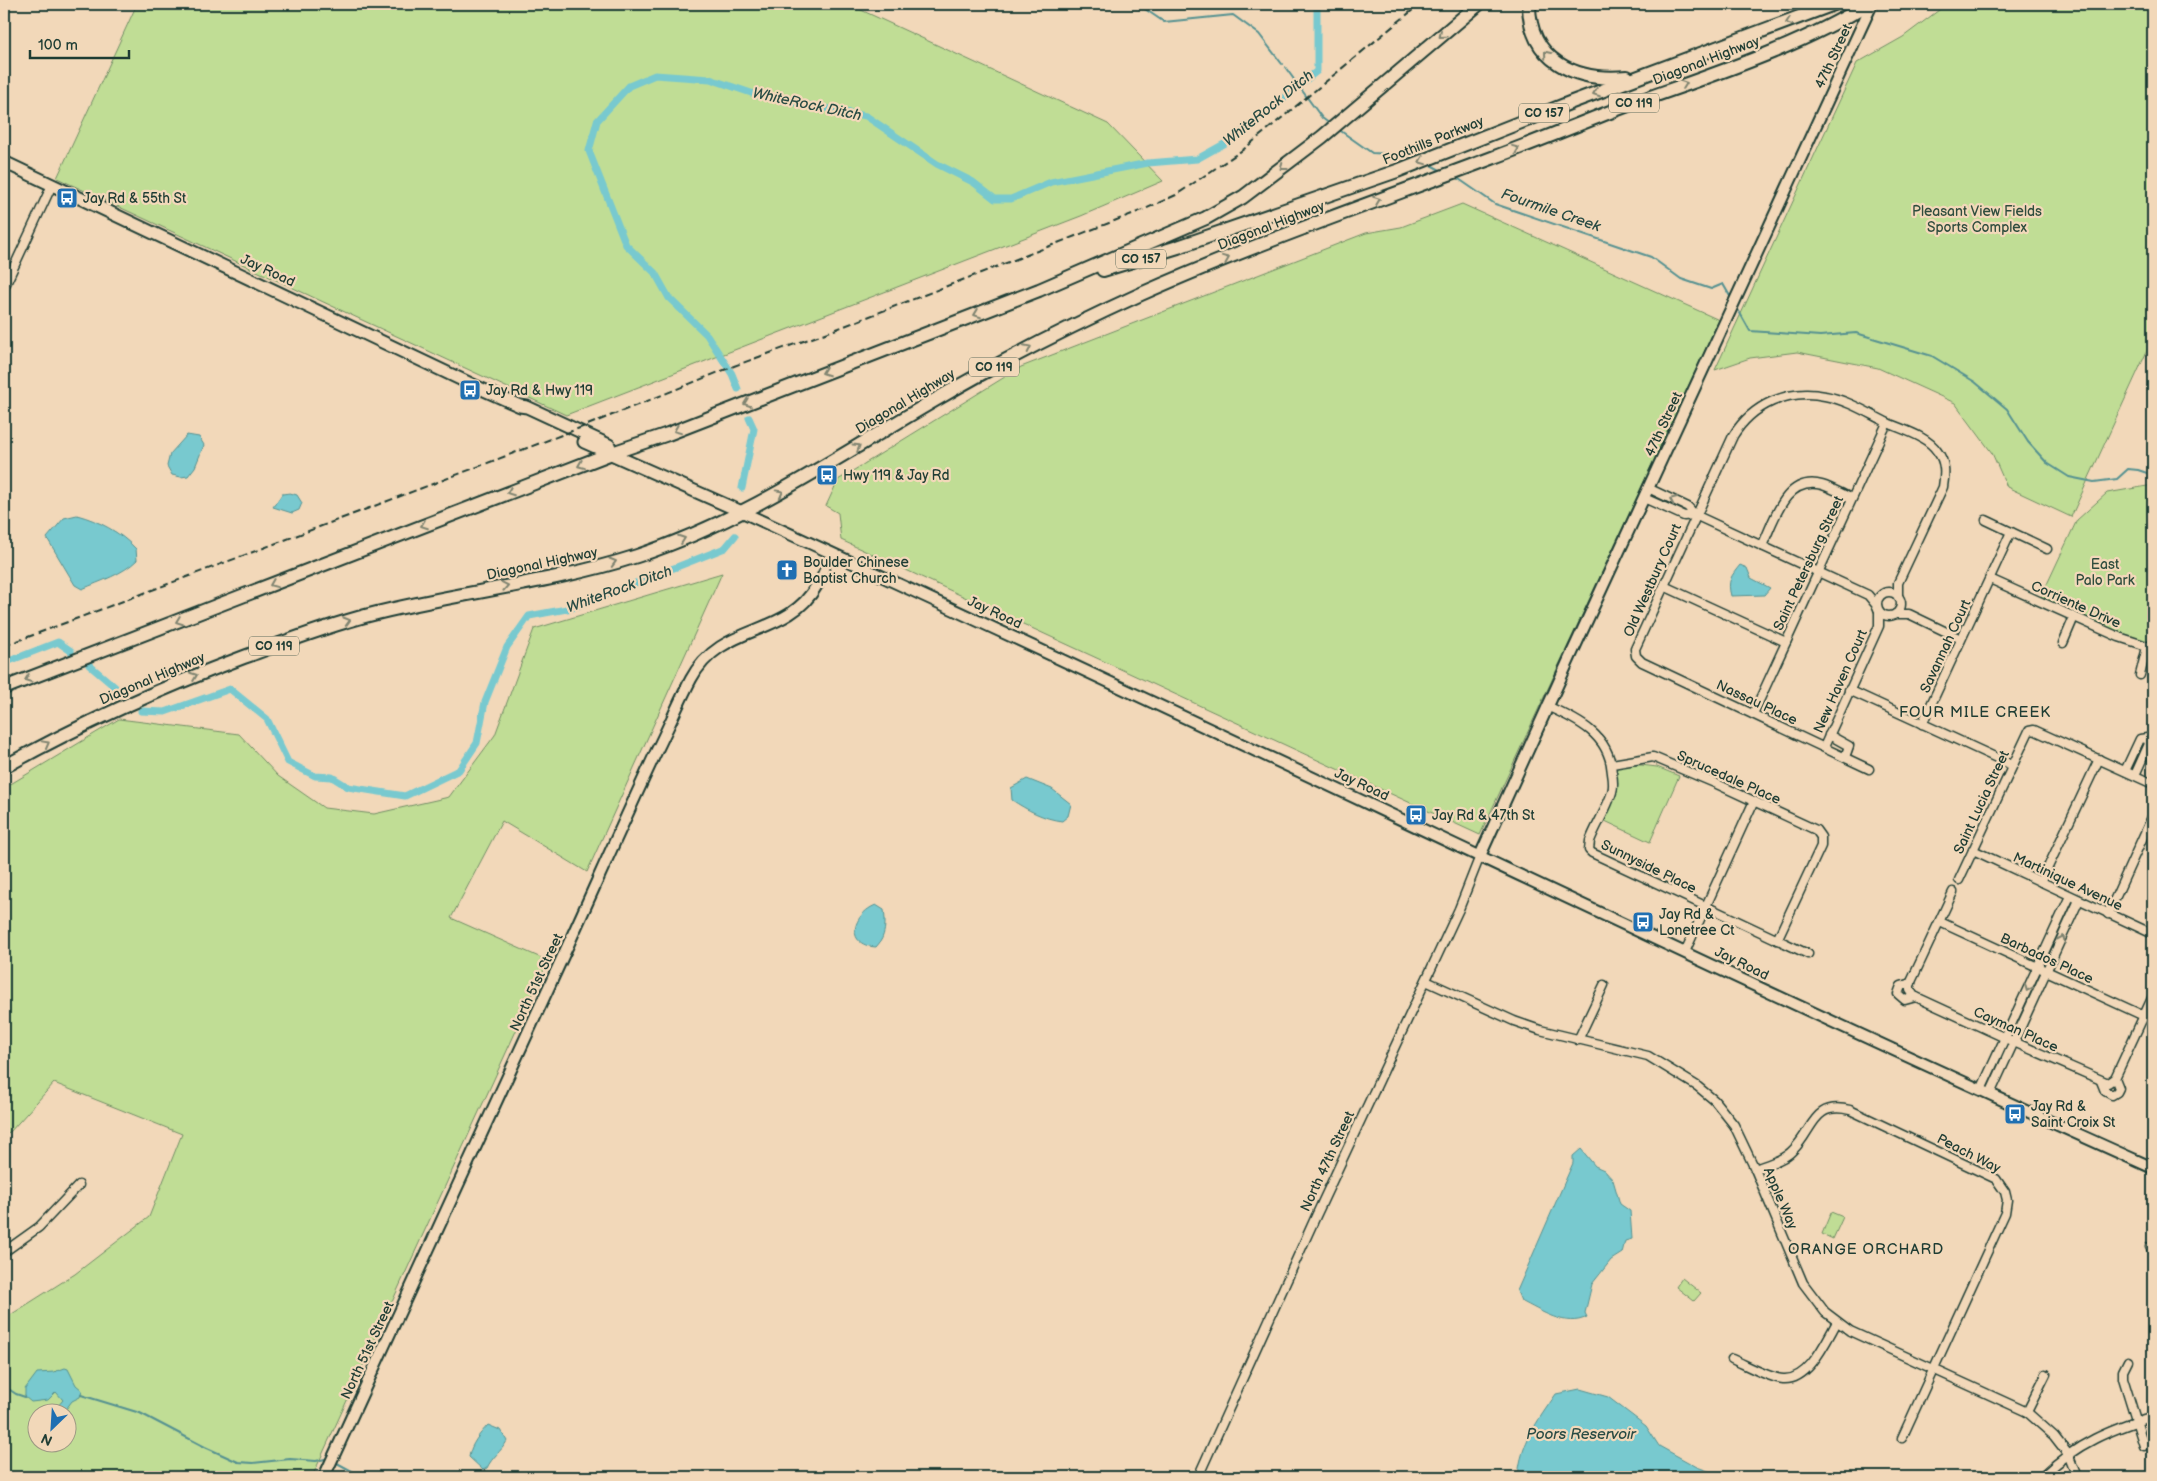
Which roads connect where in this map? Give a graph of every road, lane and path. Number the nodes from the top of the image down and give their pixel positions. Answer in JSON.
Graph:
{"nodes":[{"id":1,"x":1479,"y":4,"type":"edge"},
{"id":2,"x":1529,"y":4,"type":"edge"},
{"id":3,"x":1834,"y":4,"type":"edge"},
{"id":4,"x":1868,"y":4,"type":"edge"},
{"id":5,"x":1872,"y":4,"type":"edge"},
{"id":6,"x":1642,"y":76,"type":"junction"},
{"id":7,"x":4,"y":162,"type":"edge"},
{"id":8,"x":52,"y":185,"type":"junction"},
{"id":9,"x":4,"y":288,"type":"edge"},
{"id":10,"x":1039,"y":290,"type":"junction"},
{"id":11,"x":1887,"y":422,"type":"junction"},
{"id":12,"x":612,"y":452,"type":"junction"},
{"id":13,"x":1646,"y":493,"type":"junction"},
{"id":14,"x":1852,"y":498,"type":"junction"},
{"id":15,"x":742,"y":512,"type":"junction"},
{"id":16,"x":1695,"y":515,"type":"junction"},
{"id":17,"x":1986,"y":520,"type":"dead end"},
{"id":18,"x":2011,"y":532,"type":"junction"},
{"id":19,"x":1762,"y":546,"type":"junction"},
{"id":20,"x":2047,"y":549,"type":"dead end"},
{"id":21,"x":832,"y":553,"type":"junction"},
{"id":22,"x":1819,"y":572,"type":"junction"},
{"id":23,"x":1990,"y":579,"type":"junction"},
{"id":24,"x":1898,"y":583,"type":"junction"},
{"id":25,"x":817,"y":585,"type":"joint"},
{"id":26,"x":1664,"y":586,"type":"junction"},
{"id":27,"x":1885,"y":593,"type":"junction"},
{"id":28,"x":1868,"y":595,"type":"junction"},
{"id":29,"x":1899,"y":600,"type":"junction"},
{"id":30,"x":1878,"y":609,"type":"junction"},
{"id":31,"x":1909,"y":614,"type":"junction"},
{"id":32,"x":1893,"y":615,"type":"junction"},
{"id":33,"x":2074,"y":617,"type":"junction"},
{"id":34,"x":1879,"y":626,"type":"junction"},
{"id":35,"x":1961,"y":639,"type":"junction"},
{"id":36,"x":1786,"y":642,"type":"junction"},
{"id":37,"x":2063,"y":643,"type":"dead end"},
{"id":38,"x":2150,"y":648,"type":"edge"},
{"id":39,"x":1636,"y":656,"type":"joint"},
{"id":40,"x":2140,"y":675,"type":"dead end"},
{"id":41,"x":4,"y":688,"type":"edge"},
{"id":42,"x":1849,"y":690,"type":"junction"},
{"id":43,"x":1547,"y":706,"type":"junction"},
{"id":44,"x":1754,"y":714,"type":"junction"},
{"id":45,"x":1922,"y":724,"type":"junction"},
{"id":46,"x":1829,"y":735,"type":"junction"},
{"id":47,"x":1824,"y":747,"type":"junction"},
{"id":48,"x":1845,"y":757,"type":"junction"},
{"id":49,"x":2098,"y":759,"type":"junction"},
{"id":50,"x":1612,"y":764,"type":"junction"},
{"id":51,"x":2012,"y":765,"type":"junction"},
{"id":52,"x":4,"y":767,"type":"edge"},
{"id":53,"x":1869,"y":768,"type":"dead end"},
{"id":54,"x":2125,"y":771,"type":"junction"},
{"id":55,"x":2135,"y":775,"type":"junction"},
{"id":56,"x":2153,"y":784,"type":"edge"},
{"id":57,"x":1754,"y":801,"type":"junction"},
{"id":58,"x":2153,"y":815,"type":"edge"},
{"id":59,"x":1973,"y":850,"type":"junction"},
{"id":60,"x":1480,"y":856,"type":"junction"},
{"id":61,"x":1959,"y":880,"type":"dead end"},
{"id":62,"x":2040,"y":882,"type":"junction"},
{"id":63,"x":1953,"y":892,"type":"dead end"},
{"id":64,"x":2070,"y":896,"type":"junction"},
{"id":65,"x":2079,"y":900,"type":"junction"},
{"id":66,"x":1706,"y":907,"type":"junction"},
{"id":67,"x":2108,"y":914,"type":"junction"},
{"id":68,"x":1940,"y":922,"type":"junction"},
{"id":69,"x":2153,"y":934,"type":"edge"},
{"id":70,"x":1777,"y":940,"type":"junction"},
{"id":71,"x":1685,"y":952,"type":"junction"},
{"id":72,"x":1808,"y":954,"type":"dead end"},
{"id":73,"x":2037,"y":968,"type":"junction"},
{"id":74,"x":2047,"y":972,"type":"junction"},
{"id":75,"x":1426,"y":981,"type":"junction"},
{"id":76,"x":1911,"y":983,"type":"junction"},
{"id":77,"x":1604,"y":984,"type":"dead end"},
{"id":78,"x":1915,"y":996,"type":"junction"},
{"id":79,"x":2153,"y":996,"type":"edge"},
{"id":80,"x":2144,"y":1016,"type":"junction"},
{"id":81,"x":2005,"y":1038,"type":"junction"},
{"id":82,"x":1578,"y":1040,"type":"junction"},
{"id":83,"x":2014,"y":1042,"type":"junction"},
{"id":84,"x":1985,"y":1092,"type":"junction"},
{"id":85,"x":2153,"y":1168,"type":"edge"},
{"id":86,"x":1755,"y":1169,"type":"junction"},
{"id":87,"x":80,"y":1185,"type":"dead end"},
{"id":88,"x":4,"y":1252,"type":"edge"},
{"id":89,"x":1837,"y":1322,"type":"junction"},
{"id":90,"x":1732,"y":1359,"type":"dead end"},
{"id":91,"x":2128,"y":1361,"type":"dead end"},
{"id":92,"x":1933,"y":1369,"type":"junction"},
{"id":93,"x":2046,"y":1374,"type":"dead end"},
{"id":94,"x":2027,"y":1412,"type":"junction"},
{"id":95,"x":2153,"y":1416,"type":"edge"},
{"id":96,"x":2136,"y":1422,"type":"junction"},
{"id":97,"x":1902,"y":1438,"type":"dead end"},
{"id":98,"x":2144,"y":1446,"type":"dead end"},
{"id":99,"x":2068,"y":1454,"type":"junction"},
{"id":100,"x":2044,"y":1475,"type":"dead end"},
{"id":101,"x":324,"y":1477,"type":"edge"},
{"id":102,"x":1198,"y":1477,"type":"edge"},
{"id":103,"x":2077,"y":1477,"type":"edge"}],
"edges":[{"from":1,"to":10,"type":"highway","one_way":true},
{"from":6,"to":2,"type":"highway","one_way":true},
{"from":3,"to":6,"type":"highway","name":"Foothills Parkway","number":"CO 157","one_way":true},
{"from":15,"to":4,"type":"highway","name":"Diagonal Highway","number":"CO 119","one_way":true},
{"from":5,"to":13,"type":"street","name":"47th Street"},
{"from":6,"to":10,"type":"highway","name":"Foothills Parkway","number":"CO 157","one_way":true},
{"from":7,"to":8,"type":"main road","name":"Jay Road"},
{"from":8,"to":9,"type":"street"},
{"from":8,"to":12,"type":"main road","name":"Jay Road"},
{"from":10,"to":12,"type":"highway","one_way":true},
{"from":11,"to":14,"type":"street","name":"Saint Petersburg Street"},
{"from":11,"to":16,"type":"street","name":"Old Westbury Court"},
{"from":11,"to":24,"type":"street","name":"Old Westbury Court"},
{"from":12,"to":15,"type":"main road","name":"Jay Road"},
{"from":12,"to":41,"type":"highway","one_way":true},
{"from":13,"to":16,"type":"street"},
{"from":13,"to":43,"type":"street","name":"47th Street"},
{"from":14,"to":19,"type":"street"},
{"from":14,"to":22,"type":"street","name":"Saint Petersburg Street"},
{"from":15,"to":21,"type":"street","name":"Jay Road"},
{"from":52,"to":15,"type":"highway","name":"Diagonal Highway","number":"CO 119","one_way":true},
{"from":16,"to":19,"type":"street"},
{"from":16,"to":26,"type":"street","name":"Old Westbury Court"},
{"from":17,"to":18,"type":"street"},
{"from":18,"to":20,"type":"street"},
{"from":18,"to":23,"type":"street","name":"Savannah Court"},
{"from":19,"to":22,"type":"street"},
{"from":21,"to":25,"type":"street","name":"North 51st Street"},
{"from":21,"to":60,"type":"street","name":"Jay Road"},
{"from":22,"to":28,"type":"street"},
{"from":22,"to":36,"type":"street","name":"Saint Petersburg Street"},
{"from":23,"to":33,"type":"street","name":"Corriente Drive"},
{"from":23,"to":35,"type":"street","name":"Savannah Court"},
{"from":24,"to":27,"type":"street"},
{"from":24,"to":29,"type":"street"},
{"from":25,"to":101,"type":"street","name":"North 51st Street"},
{"from":26,"to":36,"type":"street"},
{"from":26,"to":39,"type":"street","name":"Old Westbury Court"},
{"from":27,"to":28,"type":"street"},
{"from":27,"to":29,"type":"street"},
{"from":27,"to":30,"type":"street"},
{"from":28,"to":30,"type":"street"},
{"from":29,"to":31,"type":"street"},
{"from":29,"to":32,"type":"street"},
{"from":30,"to":32,"type":"street"},
{"from":30,"to":34,"type":"street","name":"New Haven Court"},
{"from":31,"to":32,"type":"street"},
{"from":31,"to":35,"type":"street"},
{"from":32,"to":34,"type":"street","name":"New Haven Court"},
{"from":33,"to":37,"type":"street"},
{"from":33,"to":38,"type":"street","name":"Corriente Drive"},
{"from":34,"to":42,"type":"street","name":"New Haven Court"},
{"from":35,"to":45,"type":"street","name":"Savannah Court"},
{"from":36,"to":44,"type":"street","name":"Saint Petersburg Street"},
{"from":38,"to":40,"type":"street"},
{"from":39,"to":44,"type":"street","name":"Nassau Place"},
{"from":42,"to":45,"type":"street"},
{"from":42,"to":46,"type":"street","name":"New Haven Court"},
{"from":43,"to":50,"type":"street"},
{"from":43,"to":60,"type":"street","name":"47th Street"},
{"from":44,"to":47,"type":"street","name":"Nassau Place"},
{"from":45,"to":51,"type":"street"},
{"from":46,"to":47,"type":"street","name":"New Haven Court"},
{"from":46,"to":48,"type":"street"},
{"from":47,"to":48,"type":"street","name":"Nassau Place"},
{"from":48,"to":53,"type":"street","name":"Nassau Place"},
{"from":49,"to":51,"type":"street","name":"Saint Lucia Street"},
{"from":49,"to":54,"type":"street"},
{"from":49,"to":62,"type":"street"},
{"from":50,"to":57,"type":"street","name":"Sprucedale Place"},
{"from":50,"to":66,"type":"street","name":"Sunnyside Place"},
{"from":51,"to":59,"type":"street","name":"Saint Lucia Street"},
{"from":54,"to":55,"type":"street"},
{"from":54,"to":55,"type":"street"},
{"from":55,"to":56,"type":"street"},
{"from":57,"to":66,"type":"street"},
{"from":57,"to":70,"type":"street","name":"Sprucedale Place"},
{"from":58,"to":67,"type":"street"},
{"from":59,"to":61,"type":"street","name":"Saint Lucia Street"},
{"from":59,"to":62,"type":"street","name":"Martinique Avenue"},
{"from":60,"to":71,"type":"street","name":"Jay Road"},
{"from":60,"to":75,"type":"street","name":"North 47th Street"},
{"from":62,"to":64,"type":"street","name":"Martinique Avenue"},
{"from":63,"to":68,"type":"street"},
{"from":64,"to":65,"type":"street","name":"Martinique Avenue"},
{"from":64,"to":73,"type":"street"},
{"from":65,"to":67,"type":"street","name":"Martinique Avenue"},
{"from":74,"to":65,"type":"street","one_way":true},
{"from":66,"to":70,"type":"street","name":"Sunnyside Place"},
{"from":66,"to":71,"type":"street"},
{"from":67,"to":69,"type":"street","name":"Martinique Avenue"},
{"from":68,"to":73,"type":"street","name":"Barbados Place"},
{"from":68,"to":76,"type":"street"},
{"from":70,"to":72,"type":"street","name":"Sunnyside Place"},
{"from":71,"to":84,"type":"street","name":"Jay Road"},
{"from":73,"to":74,"type":"street","name":"Barbados Place"},
{"from":73,"to":81,"type":"street","one_way":true},
{"from":74,"to":80,"type":"street","name":"Barbados Place"},
{"from":74,"to":83,"type":"street"},
{"from":75,"to":82,"type":"street","name":"Apple Way"},
{"from":75,"to":102,"type":"street","name":"North 47th Street"},
{"from":76,"to":78,"type":"street"},
{"from":76,"to":78,"type":"street","name":"Cayman Place"},
{"from":77,"to":82,"type":"street"},
{"from":78,"to":81,"type":"street","name":"Cayman Place"},
{"from":79,"to":80,"type":"street"},
{"from":80,"to":83,"type":"street","name":"Cayman Place"},
{"from":81,"to":83,"type":"street","name":"Cayman Place"},
{"from":81,"to":84,"type":"street"},
{"from":82,"to":86,"type":"street","name":"Apple Way"},
{"from":83,"to":84,"type":"street"},
{"from":84,"to":85,"type":"street","name":"Jay Road"},
{"from":86,"to":89,"type":"street","name":"Apple Way"},
{"from":86,"to":92,"type":"street","name":"Peach Way"},
{"from":87,"to":88,"type":"street"},
{"from":89,"to":90,"type":"street"},
{"from":89,"to":92,"type":"street","name":"Apple Way"},
{"from":91,"to":96,"type":"street"},
{"from":92,"to":94,"type":"street","name":"Apple Way"},
{"from":92,"to":97,"type":"street"},
{"from":93,"to":94,"type":"street"},
{"from":94,"to":99,"type":"street","name":"Apple Way"},
{"from":95,"to":96,"type":"street"},
{"from":96,"to":98,"type":"street"},
{"from":96,"to":99,"type":"street"},
{"from":99,"to":100,"type":"street"},
{"from":99,"to":103,"type":"street","name":"Apple Way"}]}
